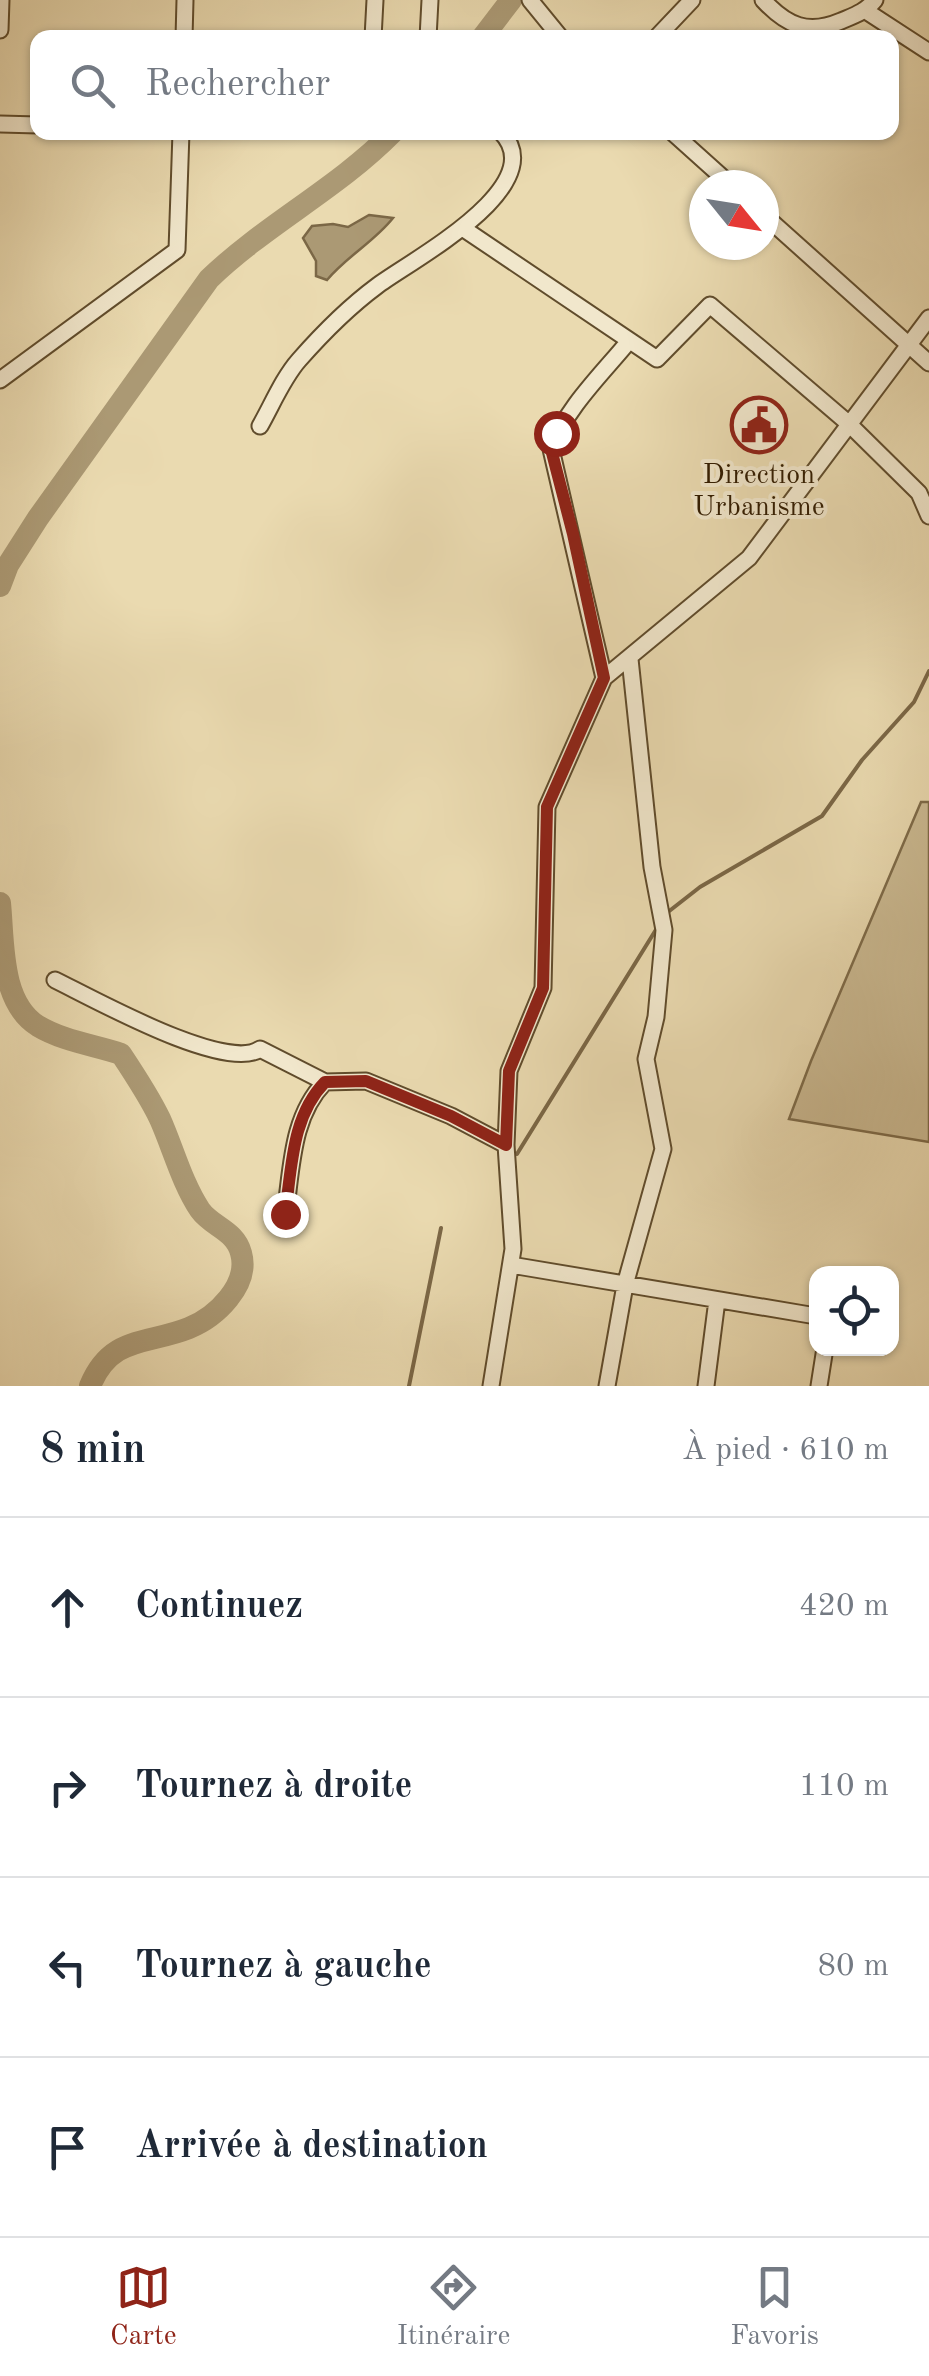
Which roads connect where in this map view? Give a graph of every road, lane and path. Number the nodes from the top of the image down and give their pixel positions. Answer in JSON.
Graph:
{"nodes":[{"id":1,"x":0,"y":0,"type":"edge"},
{"id":2,"x":185,"y":0,"type":"edge"},
{"id":3,"x":375,"y":0,"type":"edge"},
{"id":4,"x":430,"y":0,"type":"edge"},
{"id":5,"x":530,"y":0,"type":"edge"},
{"id":6,"x":692,"y":0,"type":"edge"},
{"id":7,"x":762,"y":0,"type":"edge"},
{"id":8,"x":871,"y":5,"type":"edge"},
{"id":9,"x":0,"y":30,"type":"edge"},
{"id":10,"x":184,"y":30,"type":"edge"},
{"id":11,"x":374,"y":30,"type":"edge"},
{"id":12,"x":428,"y":30,"type":"edge"},
{"id":13,"x":554,"y":30,"type":"edge"},
{"id":14,"x":664,"y":30,"type":"edge"},
{"id":15,"x":929,"y":52,"type":"edge"},
{"id":16,"x":0,"y":124,"type":"edge"},
{"id":17,"x":30,"y":125,"type":"edge"},
{"id":18,"x":182,"y":140,"type":"edge"},
{"id":19,"x":509,"y":140,"type":"edge"},
{"id":20,"x":681,"y":140,"type":"edge"},
{"id":21,"x":714,"y":170,"type":"edge"},
{"id":22,"x":464,"y":228,"type":"junction"},
{"id":23,"x":779,"y":229,"type":"edge"},
{"id":24,"x":929,"y":318,"type":"edge"},
{"id":25,"x":630,"y":341,"type":"junction"},
{"id":26,"x":908,"y":345,"type":"junction"},
{"id":27,"x":929,"y":363,"type":"edge"},
{"id":28,"x":0,"y":380,"type":"edge"},
{"id":29,"x":848,"y":423,"type":"junction"},
{"id":30,"x":260,"y":426,"type":"dead end"},
{"id":31,"x":929,"y":516,"type":"edge"},
{"id":32,"x":630,"y":659,"type":"junction"},
{"id":33,"x":604,"y":678,"type":"junction"},
{"id":34,"x":55,"y":980,"type":"dead end"},
{"id":35,"x":325,"y":1082,"type":"junction"},
{"id":36,"x":506,"y":1145,"type":"junction"},
{"id":37,"x":285,"y":1214,"type":"dead end"},
{"id":38,"x":511,"y":1265,"type":"junction"},
{"id":39,"x":625,"y":1285,"type":"junction"},
{"id":40,"x":718,"y":1300,"type":"junction"},
{"id":41,"x":809,"y":1315,"type":"edge"},
{"id":42,"x":824,"y":1356,"type":"edge"},
{"id":43,"x":490,"y":1386,"type":"edge"},
{"id":44,"x":607,"y":1386,"type":"edge"},
{"id":45,"x":706,"y":1386,"type":"edge"},
{"id":46,"x":818,"y":1386,"type":"edge"}],
"edges":[{"from":1,"to":9,"type":"street"},
{"from":2,"to":10,"type":"street"},
{"from":3,"to":11,"type":"street"},
{"from":4,"to":12,"type":"street"},
{"from":5,"to":13,"type":"street"},
{"from":6,"to":14,"type":"street"},
{"from":7,"to":8,"type":"street"},
{"from":8,"to":15,"type":"street"},
{"from":16,"to":17,"type":"street"},
{"from":18,"to":28,"type":"street"},
{"from":19,"to":22,"type":"street"},
{"from":20,"to":21,"type":"street"},
{"from":22,"to":25,"type":"street"},
{"from":22,"to":30,"type":"street"},
{"from":23,"to":26,"type":"street"},
{"from":24,"to":26,"type":"street"},
{"from":25,"to":29,"type":"street"},
{"from":25,"to":33,"type":"street"},
{"from":26,"to":27,"type":"street"},
{"from":26,"to":29,"type":"street"},
{"from":29,"to":31,"type":"street"},
{"from":29,"to":32,"type":"street"},
{"from":32,"to":33,"type":"street"},
{"from":32,"to":39,"type":"street"},
{"from":33,"to":36,"type":"street"},
{"from":34,"to":35,"type":"street"},
{"from":35,"to":36,"type":"street"},
{"from":35,"to":37,"type":"street"},
{"from":36,"to":38,"type":"street"},
{"from":38,"to":39,"type":"street"},
{"from":38,"to":43,"type":"street"},
{"from":39,"to":40,"type":"street"},
{"from":39,"to":44,"type":"street"},
{"from":40,"to":41,"type":"street"},
{"from":40,"to":45,"type":"street"},
{"from":42,"to":46,"type":"street"}]}
